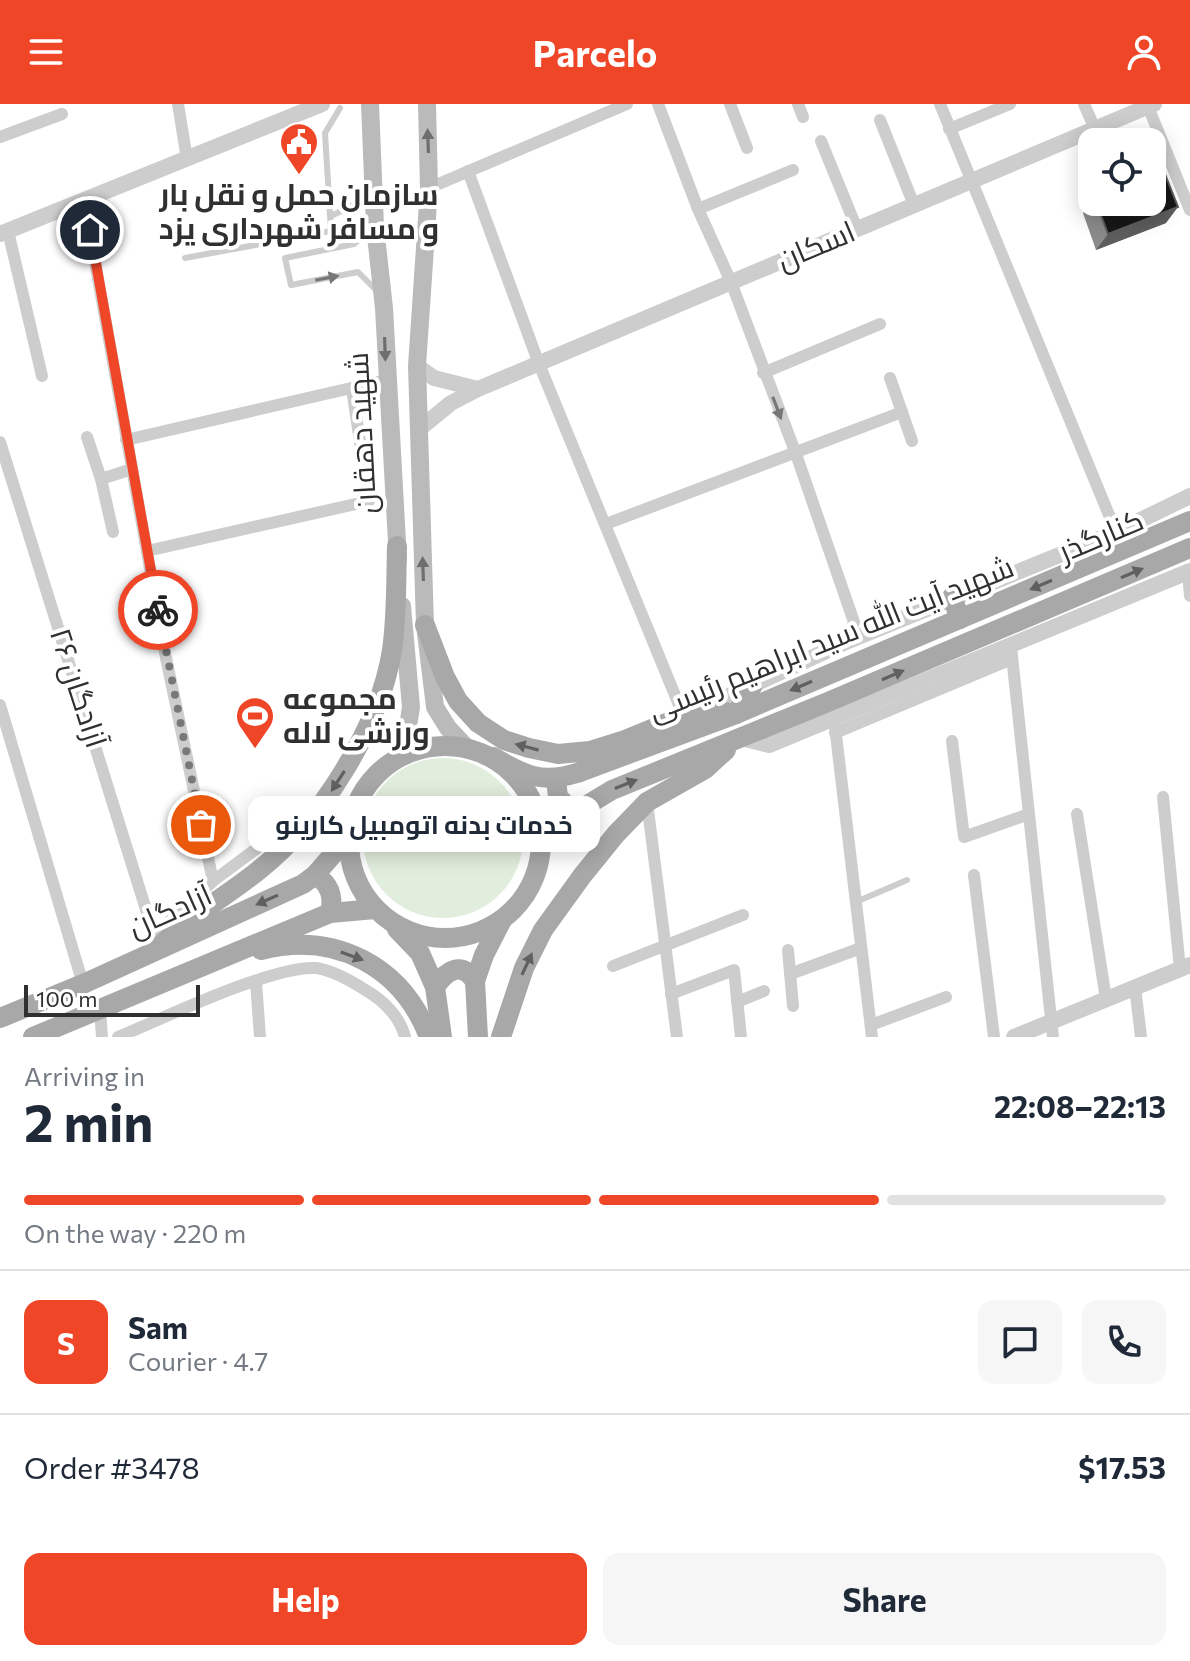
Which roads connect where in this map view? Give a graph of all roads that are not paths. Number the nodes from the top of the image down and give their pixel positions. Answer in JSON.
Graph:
{"nodes":[{"id":1,"x":178,"y":104,"type":"edge"},
{"id":2,"x":322,"y":104,"type":"edge"},
{"id":3,"x":370,"y":104,"type":"edge"},
{"id":4,"x":427,"y":104,"type":"edge"},
{"id":5,"x":627,"y":104,"type":"edge"},
{"id":6,"x":658,"y":104,"type":"edge"},
{"id":7,"x":730,"y":104,"type":"edge"},
{"id":8,"x":940,"y":104,"type":"edge"},
{"id":9,"x":1010,"y":104,"type":"edge"},
{"id":10,"x":1084,"y":104,"type":"edge"},
{"id":11,"x":1150,"y":105,"type":"edge"},
{"id":12,"x":340,"y":108,"type":"dead end"},
{"id":13,"x":283,"y":112,"type":"edge"},
{"id":14,"x":62,"y":114,"type":"dead end"},
{"id":15,"x":880,"y":120,"type":"dead end"},
{"id":16,"x":1095,"y":128,"type":"edge"},
{"id":17,"x":1097,"y":128,"type":"edge"},
{"id":18,"x":949,"y":129,"type":"junction"},
{"id":19,"x":1078,"y":136,"type":"edge"},
{"id":20,"x":0,"y":137,"type":"edge"},
{"id":21,"x":821,"y":141,"type":"dead end"},
{"id":22,"x":747,"y":148,"type":"dead end"},
{"id":23,"x":187,"y":159,"type":"junction"},
{"id":24,"x":793,"y":170,"type":"dead end"},
{"id":25,"x":468,"y":171,"type":"junction"},
{"id":26,"x":372,"y":181,"type":"junction"},
{"id":27,"x":971,"y":181,"type":"junction"},
{"id":28,"x":429,"y":188,"type":"junction"},
{"id":29,"x":84,"y":200,"type":"junction"},
{"id":30,"x":914,"y":205,"type":"junction"},
{"id":31,"x":698,"y":209,"type":"junction"},
{"id":32,"x":1190,"y":210,"type":"edge"},
{"id":33,"x":331,"y":216,"type":"junction"},
{"id":34,"x":375,"y":227,"type":"junction"},
{"id":35,"x":857,"y":229,"type":"junction"},
{"id":36,"x":331,"y":231,"type":"junction"},
{"id":37,"x":4,"y":233,"type":"edge"},
{"id":38,"x":354,"y":244,"type":"junction"},
{"id":39,"x":185,"y":258,"type":"dead end"},
{"id":40,"x":731,"y":282,"type":"junction"},
{"id":41,"x":384,"y":308,"type":"junction"},
{"id":42,"x":880,"y":324,"type":"dead end"},
{"id":43,"x":539,"y":364,"type":"junction"},
{"id":44,"x":417,"y":366,"type":"junction"},
{"id":45,"x":763,"y":373,"type":"junction"},
{"id":46,"x":42,"y":376,"type":"dead end"},
{"id":47,"x":890,"y":378,"type":"dead end"},
{"id":48,"x":386,"y":380,"type":"junction"},
{"id":49,"x":352,"y":389,"type":"junction"},
{"id":50,"x":478,"y":389,"type":"junction"},
{"id":51,"x":902,"y":412,"type":"junction"},
{"id":52,"x":418,"y":430,"type":"junction"},
{"id":53,"x":87,"y":437,"type":"dead end"},
{"id":54,"x":126,"y":440,"type":"junction"},
{"id":55,"x":912,"y":441,"type":"dead end"},
{"id":56,"x":0,"y":442,"type":"edge"},
{"id":57,"x":796,"y":454,"type":"junction"},
{"id":58,"x":132,"y":469,"type":"junction"},
{"id":59,"x":101,"y":479,"type":"junction"},
{"id":60,"x":1190,"y":496,"type":"edge"},
{"id":61,"x":1190,"y":521,"type":"edge"},
{"id":62,"x":606,"y":524,"type":"junction"},
{"id":63,"x":113,"y":532,"type":"dead end"},
{"id":64,"x":1116,"y":532,"type":"junction"},
{"id":65,"x":397,"y":546,"type":"junction"},
{"id":66,"x":1190,"y":548,"type":"edge"},
{"id":67,"x":147,"y":551,"type":"junction"},
{"id":68,"x":1189,"y":572,"type":"edge"},
{"id":69,"x":1190,"y":596,"type":"edge"},
{"id":70,"x":952,"y":597,"type":"junction"},
{"id":71,"x":960,"y":619,"type":"junction"},
{"id":72,"x":425,"y":625,"type":"junction"},
{"id":73,"x":848,"y":641,"type":"junction"},
{"id":74,"x":1012,"y":653,"type":"junction"},
{"id":75,"x":752,"y":687,"type":"junction"},
{"id":76,"x":0,"y":705,"type":"edge"},
{"id":77,"x":411,"y":707,"type":"junction"},
{"id":78,"x":435,"y":707,"type":"junction"},
{"id":79,"x":694,"y":712,"type":"junction"},
{"id":80,"x":736,"y":714,"type":"junction"},
{"id":81,"x":835,"y":726,"type":"junction"},
{"id":82,"x":741,"y":738,"type":"junction"},
{"id":83,"x":952,"y":741,"type":"dead end"},
{"id":84,"x":466,"y":747,"type":"junction"},
{"id":85,"x":398,"y":757,"type":"junction"},
{"id":86,"x":493,"y":757,"type":"junction"},
{"id":87,"x":556,"y":779,"type":"junction"},
{"id":88,"x":1163,"y":797,"type":"dead end"},
{"id":89,"x":647,"y":802,"type":"junction"},
{"id":90,"x":574,"y":813,"type":"junction"},
{"id":91,"x":1029,"y":814,"type":"junction"},
{"id":92,"x":1077,"y":814,"type":"dead end"},
{"id":93,"x":301,"y":832,"type":"junction"},
{"id":94,"x":349,"y":836,"type":"junction"},
{"id":95,"x":541,"y":845,"type":"junction"},
{"id":96,"x":315,"y":875,"type":"junction"},
{"id":97,"x":974,"y":875,"type":"dead end"},
{"id":98,"x":907,"y":880,"type":"dead end"},
{"id":99,"x":213,"y":881,"type":"junction"},
{"id":100,"x":856,"y":902,"type":"junction"},
{"id":101,"x":330,"y":913,"type":"junction"},
{"id":102,"x":382,"y":915,"type":"junction"},
{"id":103,"x":743,"y":915,"type":"dead end"},
{"id":104,"x":502,"y":920,"type":"junction"},
{"id":105,"x":157,"y":941,"type":"junction"},
{"id":106,"x":665,"y":945,"type":"junction"},
{"id":107,"x":861,"y":948,"type":"junction"},
{"id":108,"x":788,"y":950,"type":"dead end"},
{"id":109,"x":613,"y":966,"type":"dead end"},
{"id":110,"x":1185,"y":967,"type":"edge"},
{"id":111,"x":195,"y":968,"type":"junction"},
{"id":112,"x":790,"y":974,"type":"junction"},
{"id":113,"x":475,"y":981,"type":"junction"},
{"id":114,"x":256,"y":982,"type":"junction"},
{"id":115,"x":83,"y":984,"type":"junction"},
{"id":116,"x":435,"y":987,"type":"junction"},
{"id":117,"x":1135,"y":987,"type":"junction"},
{"id":118,"x":764,"y":991,"type":"dead end"},
{"id":119,"x":671,"y":994,"type":"junction"},
{"id":120,"x":946,"y":997,"type":"dead end"},
{"id":121,"x":1106,"y":999,"type":"junction"},
{"id":122,"x":737,"y":1002,"type":"junction"},
{"id":123,"x":793,"y":1006,"type":"dead end"},
{"id":124,"x":100,"y":1009,"type":"junction"},
{"id":125,"x":0,"y":1018,"type":"edge"},
{"id":126,"x":1052,"y":1029,"type":"edge"},
{"id":127,"x":871,"y":1031,"type":"edge"},
{"id":128,"x":257,"y":1036,"type":"edge"},
{"id":129,"x":33,"y":1037,"type":"edge"},
{"id":130,"x":102,"y":1037,"type":"edge"},
{"id":131,"x":118,"y":1037,"type":"edge"},
{"id":132,"x":405,"y":1037,"type":"edge"},
{"id":133,"x":429,"y":1037,"type":"edge"},
{"id":134,"x":442,"y":1037,"type":"edge"},
{"id":135,"x":478,"y":1037,"type":"edge"},
{"id":136,"x":501,"y":1037,"type":"edge"},
{"id":137,"x":677,"y":1037,"type":"edge"},
{"id":138,"x":741,"y":1037,"type":"edge"},
{"id":139,"x":994,"y":1037,"type":"edge"},
{"id":140,"x":1014,"y":1037,"type":"edge"},
{"id":141,"x":1141,"y":1037,"type":"edge"}],
"edges":[{"from":1,"to":23,"type":"street"},
{"from":2,"to":13,"type":"street"},
{"from":3,"to":26,"type":"main road","name":"شهید دهقان"},
{"from":28,"to":4,"type":"main road","name":"شهید دهقان","one_way":true},
{"from":5,"to":25,"type":"street"},
{"from":6,"to":31,"type":"street"},
{"from":7,"to":22,"type":"street"},
{"from":8,"to":18,"type":"street"},
{"from":9,"to":18,"type":"street"},
{"from":10,"to":16,"type":"street"},
{"from":11,"to":17,"type":"street","name":"اسکان"},
{"from":11,"to":32,"type":"street"},
{"from":12,"to":33,"type":"lane"},
{"from":13,"to":23,"type":"street"},
{"from":14,"to":20,"type":"street"},
{"from":15,"to":30,"type":"street"},
{"from":18,"to":27,"type":"street"},
{"from":19,"to":27,"type":"street","name":"اسکان"},
{"from":21,"to":35,"type":"street"},
{"from":23,"to":29,"type":"street"},
{"from":24,"to":31,"type":"street"},
{"from":25,"to":28,"type":"street"},
{"from":25,"to":43,"type":"street"},
{"from":26,"to":33,"type":"lane"},
{"from":26,"to":34,"type":"main road","name":"شهید دهقان"},
{"from":27,"to":30,"type":"street","name":"اسکان"},
{"from":27,"to":64,"type":"street"},
{"from":28,"to":44,"type":"main road","name":"شهید دهقان"},
{"from":29,"to":37,"type":"street"},
{"from":29,"to":54,"type":"street"},
{"from":30,"to":35,"type":"street","name":"اسکان"},
{"from":31,"to":40,"type":"street"},
{"from":33,"to":36,"type":"lane"},
{"from":34,"to":38,"type":"lane"},
{"from":34,"to":41,"type":"main road","name":"شهید دهقان"},
{"from":35,"to":40,"type":"street","name":"اسکان"},
{"from":36,"to":38,"type":"lane"},
{"from":36,"to":39,"type":"lane"},
{"from":37,"to":46,"type":"street"},
{"from":38,"to":41,"type":"lane","one_way":true},
{"from":40,"to":43,"type":"street","name":"اسکان"},
{"from":40,"to":45,"type":"street"},
{"from":41,"to":48,"type":"main road","name":"شهید دهقان","one_way":true},
{"from":42,"to":45,"type":"street"},
{"from":43,"to":50,"type":"street","name":"اسکان"},
{"from":43,"to":62,"type":"street"},
{"from":44,"to":50,"type":"street"},
{"from":44,"to":52,"type":"main road","name":"شهید دهقان"},
{"from":45,"to":57,"type":"street","one_way":true},
{"from":47,"to":51,"type":"street"},
{"from":48,"to":49,"type":"street"},
{"from":48,"to":65,"type":"main road","name":"شهید دهقان"},
{"from":49,"to":54,"type":"street"},
{"from":49,"to":67,"type":"street"},
{"from":50,"to":52,"type":"street","name":"اسکان"},
{"from":51,"to":55,"type":"street"},
{"from":51,"to":57,"type":"street"},
{"from":72,"to":52,"type":"main road","name":"شهید دهقان","one_way":true},
{"from":53,"to":59,"type":"street"},
{"from":54,"to":58,"type":"street"},
{"from":56,"to":105,"type":"street","name":"۲۶ آزادگان"},
{"from":57,"to":62,"type":"street"},
{"from":57,"to":73,"type":"street"},
{"from":58,"to":59,"type":"street"},
{"from":58,"to":67,"type":"street"},
{"from":59,"to":63,"type":"street"},
{"from":60,"to":64,"type":"street","name":"کنارگذر"},
{"from":61,"to":71,"type":"main road","name":"شهید آیت الله سید ابراهیم رئیسی","one_way":true},
{"from":62,"to":79,"type":"street"},
{"from":64,"to":70,"type":"street","name":"کنارگذر"},
{"from":65,"to":77,"type":"main road","name":"شهید دهقان"},
{"from":65,"to":93,"type":"main road","one_way":true},
{"from":82,"to":66,"type":"main road","name":"شهید آیت الله سید ابراهیم رئیسی","one_way":true},
{"from":67,"to":99,"type":"street"},
{"from":68,"to":69,"type":"street"},
{"from":68,"to":74,"type":"street"},
{"from":70,"to":71,"type":"main road"},
{"from":70,"to":73,"type":"street","name":"کنارگذر"},
{"from":71,"to":80,"type":"main road","name":"شهید آیت الله سید ابراهیم رئیسی","one_way":true},
{"from":72,"to":78,"type":"main road","name":"شهید دهقان"},
{"from":79,"to":72,"type":"main road","one_way":true},
{"from":73,"to":75,"type":"street","name":"کنارگذر"},
{"from":74,"to":81,"type":"street"},
{"from":74,"to":91,"type":"street"},
{"from":75,"to":79,"type":"street","name":"کنارگذر"},
{"from":75,"to":80,"type":"main road"},
{"from":76,"to":115,"type":"street"},
{"from":77,"to":78,"type":"main road"},
{"from":77,"to":85,"type":"main road","name":"شهید دهقان"},
{"from":78,"to":84,"type":"main road","name":"شهید دهقان"},
{"from":79,"to":80,"type":"main road"},
{"from":80,"to":87,"type":"main road","name":"شهید آیت الله سید ابراهیم رئیسی"},
{"from":81,"to":82,"type":"street"},
{"from":81,"to":100,"type":"street"},
{"from":82,"to":89,"type":"main road"},
{"from":90,"to":82,"type":"main road","name":"شهید آیت الله سید ابراهیم رئیسی","one_way":true},
{"from":83,"to":91,"type":"street"},
{"from":84,"to":85,"type":"main road"},
{"from":84,"to":86,"type":"main road"},
{"from":85,"to":94,"type":"main road"},
{"from":86,"to":87,"type":"main road"},
{"from":86,"to":95,"type":"main road"},
{"from":87,"to":90,"type":"main road"},
{"from":88,"to":110,"type":"street"},
{"from":89,"to":106,"type":"street"},
{"from":136,"to":89,"type":"main road","one_way":true},
{"from":90,"to":95,"type":"main road","name":"شهید آیت الله سید ابراهیم رئیسی"},
{"from":91,"to":126,"type":"street"},
{"from":92,"to":121,"type":"street"},
{"from":93,"to":99,"type":"street"},
{"from":93,"to":105,"type":"main road"},
{"from":94,"to":96,"type":"main road","name":"آزادگان"},
{"from":94,"to":102,"type":"main road"},
{"from":95,"to":104,"type":"main road"},
{"from":96,"to":101,"type":"main road"},
{"from":96,"to":105,"type":"main road","name":"آزادگان","one_way":true},
{"from":97,"to":139,"type":"street"},
{"from":98,"to":100,"type":"lane"},
{"from":99,"to":105,"type":"street"},
{"from":100,"to":107,"type":"street"},
{"from":101,"to":102,"type":"main road","name":"آزادگان"},
{"from":101,"to":111,"type":"main road","name":"آزادگان"},
{"from":102,"to":104,"type":"main road"},
{"from":102,"to":116,"type":"main road"},
{"from":103,"to":106,"type":"street"},
{"from":104,"to":113,"type":"main road"},
{"from":105,"to":115,"type":"main road","name":"آزادگان"},
{"from":106,"to":109,"type":"street"},
{"from":106,"to":119,"type":"street"},
{"from":107,"to":112,"type":"street"},
{"from":107,"to":127,"type":"street"},
{"from":108,"to":112,"type":"street"},
{"from":110,"to":117,"type":"street"},
{"from":111,"to":124,"type":"main road","name":"آزادگان"},
{"from":111,"to":133,"type":"main road","one_way":true},
{"from":112,"to":123,"type":"street"},
{"from":113,"to":116,"type":"main road"},
{"from":113,"to":135,"type":"main road"},
{"from":114,"to":128,"type":"street"},
{"from":114,"to":131,"type":"street"},
{"from":114,"to":132,"type":"street"},
{"from":115,"to":125,"type":"main road","name":"آزادگان"},
{"from":116,"to":134,"type":"main road"},
{"from":117,"to":121,"type":"street"},
{"from":117,"to":141,"type":"street"},
{"from":118,"to":122,"type":"street"},
{"from":119,"to":122,"type":"street"},
{"from":119,"to":137,"type":"street"},
{"from":120,"to":127,"type":"street"},
{"from":121,"to":126,"type":"street"},
{"from":122,"to":138,"type":"street"},
{"from":124,"to":129,"type":"main road","name":"آزادگان"},
{"from":124,"to":130,"type":"street"},
{"from":126,"to":140,"type":"street"}]}
